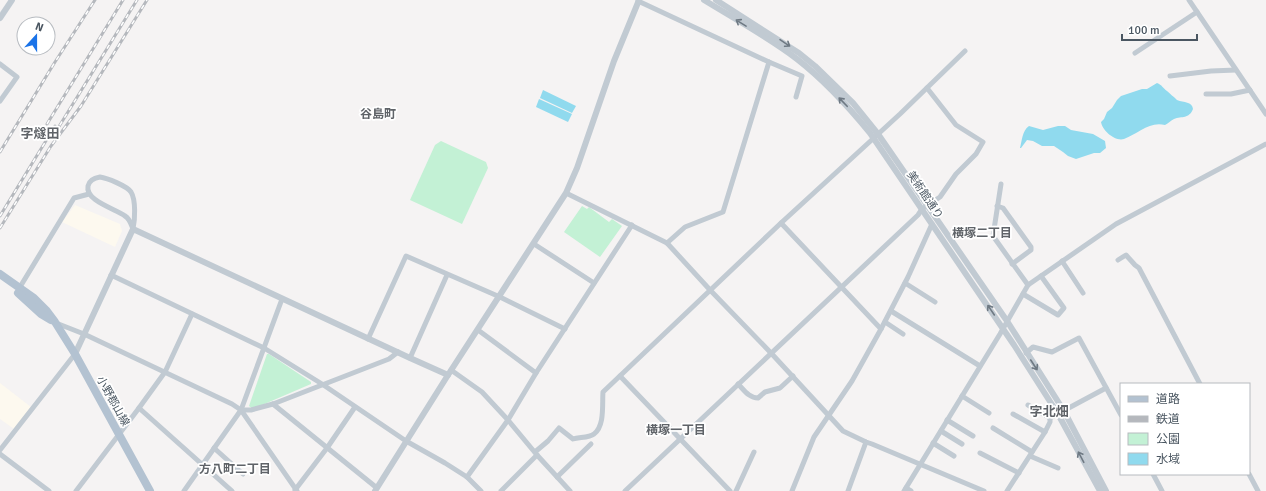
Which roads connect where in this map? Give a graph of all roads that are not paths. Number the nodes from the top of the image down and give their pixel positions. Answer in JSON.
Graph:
{"nodes":[{"id":1,"x":704,"y":0,"type":"edge"},
{"id":2,"x":716,"y":0,"type":"edge"},
{"id":3,"x":1189,"y":0,"type":"edge"},
{"id":4,"x":9,"y":1,"type":"edge"},
{"id":5,"x":639,"y":1,"type":"edge"},
{"id":6,"x":1197,"y":12,"type":"junction"},
{"id":7,"x":0,"y":18,"type":"edge"},
{"id":8,"x":965,"y":51,"type":"dead end"},
{"id":9,"x":1136,"y":53,"type":"dead end"},
{"id":10,"x":770,"y":62,"type":"junction"},
{"id":11,"x":0,"y":64,"type":"edge"},
{"id":12,"x":1236,"y":70,"type":"junction"},
{"id":13,"x":1170,"y":76,"type":"dead end"},
{"id":14,"x":927,"y":88,"type":"junction"},
{"id":15,"x":1250,"y":90,"type":"junction"},
{"id":16,"x":1206,"y":94,"type":"dead end"},
{"id":17,"x":796,"y":97,"type":"dead end"},
{"id":18,"x":0,"y":101,"type":"edge"},
{"id":19,"x":1266,"y":114,"type":"edge"},
{"id":20,"x":876,"y":135,"type":"junction"},
{"id":21,"x":1266,"y":144,"type":"edge"},
{"id":22,"x":1001,"y":184,"type":"dead end"},
{"id":23,"x":566,"y":193,"type":"junction"},
{"id":24,"x":89,"y":194,"type":"junction"},
{"id":25,"x":997,"y":206,"type":"junction"},
{"id":26,"x":925,"y":207,"type":"junction"},
{"id":27,"x":781,"y":223,"type":"junction"},
{"id":28,"x":932,"y":224,"type":"junction"},
{"id":29,"x":632,"y":225,"type":"junction"},
{"id":30,"x":133,"y":229,"type":"junction"},
{"id":31,"x":667,"y":243,"type":"junction"},
{"id":32,"x":534,"y":244,"type":"junction"},
{"id":33,"x":1118,"y":260,"type":"dead end"},
{"id":34,"x":1062,"y":261,"type":"junction"},
{"id":35,"x":1012,"y":264,"type":"junction"},
{"id":36,"x":0,"y":274,"type":"edge"},
{"id":37,"x":111,"y":275,"type":"junction"},
{"id":38,"x":447,"y":275,"type":"junction"},
{"id":39,"x":1041,"y":276,"type":"junction"},
{"id":40,"x":0,"y":280,"type":"edge"},
{"id":41,"x":594,"y":283,"type":"junction"},
{"id":42,"x":905,"y":283,"type":"junction"},
{"id":43,"x":1028,"y":285,"type":"junction"},
{"id":44,"x":20,"y":287,"type":"junction"},
{"id":45,"x":841,"y":287,"type":"junction"},
{"id":46,"x":711,"y":291,"type":"junction"},
{"id":47,"x":1083,"y":293,"type":"dead end"},
{"id":48,"x":1023,"y":294,"type":"junction"},
{"id":49,"x":500,"y":297,"type":"junction"},
{"id":50,"x":282,"y":299,"type":"junction"},
{"id":51,"x":935,"y":302,"type":"dead end"},
{"id":52,"x":891,"y":311,"type":"junction"},
{"id":53,"x":192,"y":314,"type":"junction"},
{"id":54,"x":1007,"y":321,"type":"junction"},
{"id":55,"x":55,"y":322,"type":"junction"},
{"id":56,"x":885,"y":322,"type":"junction"},
{"id":57,"x":1003,"y":328,"type":"junction"},
{"id":58,"x":565,"y":329,"type":"junction"},
{"id":59,"x":881,"y":329,"type":"junction"},
{"id":60,"x":478,"y":330,"type":"junction"},
{"id":61,"x":84,"y":334,"type":"junction"},
{"id":62,"x":904,"y":334,"type":"dead end"},
{"id":63,"x":368,"y":339,"type":"junction"},
{"id":64,"x":264,"y":348,"type":"junction"},
{"id":65,"x":398,"y":352,"type":"junction"},
{"id":66,"x":1026,"y":352,"type":"junction"},
{"id":67,"x":771,"y":353,"type":"junction"},
{"id":68,"x":75,"y":354,"type":"junction"},
{"id":69,"x":410,"y":358,"type":"junction"},
{"id":70,"x":980,"y":366,"type":"junction"},
{"id":71,"x":164,"y":372,"type":"junction"},
{"id":72,"x":450,"y":372,"type":"junction"},
{"id":73,"x":536,"y":373,"type":"junction"},
{"id":74,"x":620,"y":376,"type":"junction"},
{"id":75,"x":793,"y":376,"type":"junction"},
{"id":76,"x":1199,"y":383,"type":"edge"},
{"id":77,"x":322,"y":384,"type":"junction"},
{"id":78,"x":738,"y":384,"type":"junction"},
{"id":79,"x":1106,"y":388,"type":"junction"},
{"id":80,"x":962,"y":396,"type":"junction"},
{"id":81,"x":272,"y":404,"type":"junction"},
{"id":82,"x":1028,"y":405,"type":"dead end"},
{"id":83,"x":355,"y":407,"type":"junction"},
{"id":84,"x":139,"y":408,"type":"junction"},
{"id":85,"x":241,"y":410,"type":"junction"},
{"id":86,"x":989,"y":413,"type":"dead end"},
{"id":87,"x":1061,"y":413,"type":"junction"},
{"id":88,"x":1120,"y":413,"type":"edge"},
{"id":89,"x":1012,"y":414,"type":"dead end"},
{"id":90,"x":828,"y":415,"type":"junction"},
{"id":91,"x":1050,"y":418,"type":"junction"},
{"id":92,"x":508,"y":420,"type":"junction"},
{"id":93,"x":947,"y":420,"type":"junction"},
{"id":94,"x":993,"y":428,"type":"dead end"},
{"id":95,"x":941,"y":431,"type":"junction"},
{"id":96,"x":1045,"y":432,"type":"junction"},
{"id":97,"x":119,"y":434,"type":"junction"},
{"id":98,"x":973,"y":436,"type":"dead end"},
{"id":99,"x":680,"y":439,"type":"junction"},
{"id":100,"x":406,"y":441,"type":"junction"},
{"id":101,"x":866,"y":442,"type":"junction"},
{"id":102,"x":933,"y":443,"type":"junction"},
{"id":103,"x":591,"y":444,"type":"dead end"},
{"id":104,"x":962,"y":444,"type":"dead end"},
{"id":105,"x":214,"y":448,"type":"junction"},
{"id":106,"x":327,"y":448,"type":"junction"},
{"id":107,"x":0,"y":450,"type":"edge"},
{"id":108,"x":754,"y":452,"type":"dead end"},
{"id":109,"x":980,"y":453,"type":"dead end"},
{"id":110,"x":0,"y":454,"type":"edge"},
{"id":111,"x":536,"y":454,"type":"junction"},
{"id":112,"x":1031,"y":454,"type":"junction"},
{"id":113,"x":954,"y":456,"type":"dead end"},
{"id":114,"x":921,"y":464,"type":"junction"},
{"id":115,"x":202,"y":465,"type":"junction"},
{"id":116,"x":1058,"y":468,"type":"dead end"},
{"id":117,"x":1019,"y":473,"type":"junction"},
{"id":118,"x":244,"y":474,"type":"dead end"},
{"id":119,"x":1154,"y":475,"type":"edge"},
{"id":120,"x":1250,"y":475,"type":"edge"},
{"id":121,"x":467,"y":477,"type":"junction"},
{"id":122,"x":557,"y":477,"type":"junction"},
{"id":123,"x":905,"y":489,"type":"edge"},
{"id":124,"x":296,"y":490,"type":"edge"},
{"id":125,"x":376,"y":490,"type":"edge"},
{"id":126,"x":49,"y":491,"type":"edge"},
{"id":127,"x":76,"y":491,"type":"edge"},
{"id":128,"x":150,"y":491,"type":"edge"},
{"id":129,"x":184,"y":491,"type":"edge"},
{"id":130,"x":232,"y":491,"type":"edge"},
{"id":131,"x":481,"y":491,"type":"edge"},
{"id":132,"x":501,"y":491,"type":"edge"},
{"id":133,"x":570,"y":491,"type":"edge"},
{"id":134,"x":625,"y":491,"type":"edge"},
{"id":135,"x":730,"y":491,"type":"edge"},
{"id":136,"x":736,"y":491,"type":"edge"},
{"id":137,"x":792,"y":491,"type":"edge"},
{"id":138,"x":848,"y":491,"type":"edge"},
{"id":139,"x":912,"y":491,"type":"edge"},
{"id":140,"x":984,"y":491,"type":"edge"},
{"id":141,"x":1007,"y":491,"type":"edge"},
{"id":142,"x":1100,"y":491,"type":"edge"},
{"id":143,"x":1106,"y":491,"type":"edge"},
{"id":144,"x":1162,"y":491,"type":"edge"},
{"id":145,"x":1258,"y":491,"type":"edge"}],
"edges":[{"from":20,"to":1,"type":"street","name":"美術館通り","one_way":true},
{"from":2,"to":20,"type":"street","name":"美術館通り","one_way":true},
{"from":3,"to":6,"type":"street"},
{"from":4,"to":7,"type":"street"},
{"from":5,"to":10,"type":"street"},
{"from":5,"to":23,"type":"street"},
{"from":6,"to":9,"type":"street"},
{"from":6,"to":12,"type":"street"},
{"from":8,"to":14,"type":"street"},
{"from":10,"to":17,"type":"street"},
{"from":10,"to":31,"type":"street"},
{"from":11,"to":18,"type":"street"},
{"from":12,"to":13,"type":"street"},
{"from":12,"to":15,"type":"street"},
{"from":14,"to":20,"type":"street"},
{"from":14,"to":26,"type":"street"},
{"from":15,"to":16,"type":"street"},
{"from":15,"to":19,"type":"street"},
{"from":20,"to":26,"type":"street","name":"美術館通り"},
{"from":20,"to":27,"type":"street"},
{"from":21,"to":34,"type":"street"},
{"from":22,"to":25,"type":"street"},
{"from":23,"to":29,"type":"street"},
{"from":23,"to":32,"type":"street"},
{"from":24,"to":30,"type":"street"},
{"from":24,"to":30,"type":"street"},
{"from":24,"to":44,"type":"street"},
{"from":25,"to":35,"type":"street"},
{"from":25,"to":35,"type":"street"},
{"from":26,"to":28,"type":"street","name":"美術館通り"},
{"from":26,"to":45,"type":"street"},
{"from":26,"to":54,"type":"street","name":"美術館通り"},
{"from":27,"to":45,"type":"street"},
{"from":27,"to":46,"type":"street"},
{"from":28,"to":42,"type":"street"},
{"from":57,"to":28,"type":"street","name":"美術館通り","one_way":true},
{"from":29,"to":31,"type":"street"},
{"from":29,"to":41,"type":"street"},
{"from":30,"to":37,"type":"street"},
{"from":30,"to":50,"type":"street"},
{"from":31,"to":46,"type":"street"},
{"from":32,"to":41,"type":"street"},
{"from":32,"to":49,"type":"street"},
{"from":33,"to":76,"type":"street"},
{"from":34,"to":39,"type":"street"},
{"from":34,"to":47,"type":"street"},
{"from":35,"to":43,"type":"street"},
{"from":36,"to":44,"type":"main road","name":"小野郡山線"},
{"from":37,"to":53,"type":"street"},
{"from":37,"to":61,"type":"street"},
{"from":38,"to":49,"type":"street"},
{"from":38,"to":63,"type":"street"},
{"from":38,"to":69,"type":"street"},
{"from":39,"to":43,"type":"street"},
{"from":39,"to":48,"type":"street"},
{"from":40,"to":55,"type":"main road","name":"小野郡山線"},
{"from":41,"to":58,"type":"street"},
{"from":42,"to":51,"type":"street"},
{"from":42,"to":52,"type":"street"},
{"from":43,"to":48,"type":"street"},
{"from":44,"to":55,"type":"main road","name":"小野郡山線"},
{"from":45,"to":59,"type":"street"},
{"from":45,"to":67,"type":"street"},
{"from":46,"to":67,"type":"street"},
{"from":46,"to":74,"type":"street"},
{"from":48,"to":54,"type":"street"},
{"from":49,"to":58,"type":"street"},
{"from":49,"to":60,"type":"street"},
{"from":50,"to":63,"type":"street"},
{"from":50,"to":64,"type":"street"},
{"from":52,"to":56,"type":"street"},
{"from":52,"to":70,"type":"street"},
{"from":53,"to":64,"type":"street"},
{"from":53,"to":71,"type":"street"},
{"from":54,"to":57,"type":"street"},
{"from":54,"to":66,"type":"street","name":"美術館通り"},
{"from":55,"to":61,"type":"street"},
{"from":55,"to":68,"type":"main road","name":"小野郡山線"},
{"from":56,"to":59,"type":"street"},
{"from":56,"to":62,"type":"street"},
{"from":57,"to":70,"type":"street"},
{"from":57,"to":87,"type":"street","name":"美術館通り"},
{"from":58,"to":73,"type":"street"},
{"from":59,"to":90,"type":"street"},
{"from":60,"to":72,"type":"street"},
{"from":60,"to":73,"type":"street"},
{"from":61,"to":68,"type":"street"},
{"from":61,"to":71,"type":"street"},
{"from":63,"to":65,"type":"street"},
{"from":64,"to":77,"type":"street"},
{"from":64,"to":85,"type":"street"},
{"from":65,"to":69,"type":"street"},
{"from":65,"to":77,"type":"street"},
{"from":66,"to":79,"type":"street"},
{"from":66,"to":87,"type":"street","name":"美術館通り","one_way":true},
{"from":67,"to":75,"type":"street"},
{"from":67,"to":78,"type":"street"},
{"from":68,"to":97,"type":"main road","name":"小野郡山線"},
{"from":68,"to":107,"type":"street"},
{"from":69,"to":72,"type":"street"},
{"from":70,"to":80,"type":"street"},
{"from":71,"to":84,"type":"street"},
{"from":71,"to":85,"type":"street"},
{"from":72,"to":92,"type":"street"},
{"from":72,"to":100,"type":"street"},
{"from":73,"to":92,"type":"street"},
{"from":74,"to":99,"type":"street"},
{"from":74,"to":111,"type":"street"},
{"from":75,"to":78,"type":"street"},
{"from":75,"to":90,"type":"street"},
{"from":77,"to":81,"type":"street"},
{"from":77,"to":83,"type":"street"},
{"from":78,"to":99,"type":"street"},
{"from":79,"to":87,"type":"street"},
{"from":79,"to":88,"type":"street"},
{"from":80,"to":86,"type":"street"},
{"from":80,"to":93,"type":"street"},
{"from":81,"to":85,"type":"street"},
{"from":81,"to":106,"type":"street"},
{"from":82,"to":91,"type":"street"},
{"from":83,"to":100,"type":"street"},
{"from":83,"to":106,"type":"street"},
{"from":84,"to":97,"type":"street"},
{"from":84,"to":115,"type":"street"},
{"from":85,"to":105,"type":"street"},
{"from":85,"to":124,"type":"street"},
{"from":87,"to":91,"type":"street"},
{"from":142,"to":87,"type":"street","name":"美術館通り","one_way":true},
{"from":87,"to":143,"type":"street","name":"美術館通り"},
{"from":89,"to":96,"type":"street"},
{"from":90,"to":101,"type":"street"},
{"from":90,"to":137,"type":"street"},
{"from":91,"to":96,"type":"street"},
{"from":92,"to":111,"type":"street"},
{"from":92,"to":121,"type":"street"},
{"from":93,"to":95,"type":"street"},
{"from":93,"to":98,"type":"street"},
{"from":94,"to":112,"type":"street"},
{"from":95,"to":102,"type":"street"},
{"from":95,"to":104,"type":"street"},
{"from":96,"to":112,"type":"street"},
{"from":97,"to":127,"type":"street"},
{"from":97,"to":128,"type":"main road","name":"小野郡山線"},
{"from":99,"to":134,"type":"street"},
{"from":99,"to":135,"type":"street"},
{"from":100,"to":121,"type":"street"},
{"from":100,"to":125,"type":"street"},
{"from":101,"to":114,"type":"street"},
{"from":101,"to":138,"type":"street"},
{"from":102,"to":113,"type":"street"},
{"from":102,"to":114,"type":"street"},
{"from":103,"to":122,"type":"street"},
{"from":105,"to":115,"type":"street"},
{"from":105,"to":118,"type":"street"},
{"from":106,"to":124,"type":"street"},
{"from":106,"to":125,"type":"street"},
{"from":108,"to":136,"type":"street"},
{"from":109,"to":117,"type":"street"},
{"from":110,"to":126,"type":"street"},
{"from":111,"to":122,"type":"street"},
{"from":111,"to":132,"type":"street"},
{"from":112,"to":116,"type":"street"},
{"from":112,"to":117,"type":"street"},
{"from":114,"to":123,"type":"street"},
{"from":114,"to":140,"type":"street"},
{"from":115,"to":129,"type":"street"},
{"from":115,"to":130,"type":"street"},
{"from":117,"to":141,"type":"street"},
{"from":119,"to":144,"type":"street"},
{"from":120,"to":145,"type":"street"},
{"from":121,"to":131,"type":"street"},
{"from":122,"to":133,"type":"street"},
{"from":123,"to":139,"type":"street"}]}
